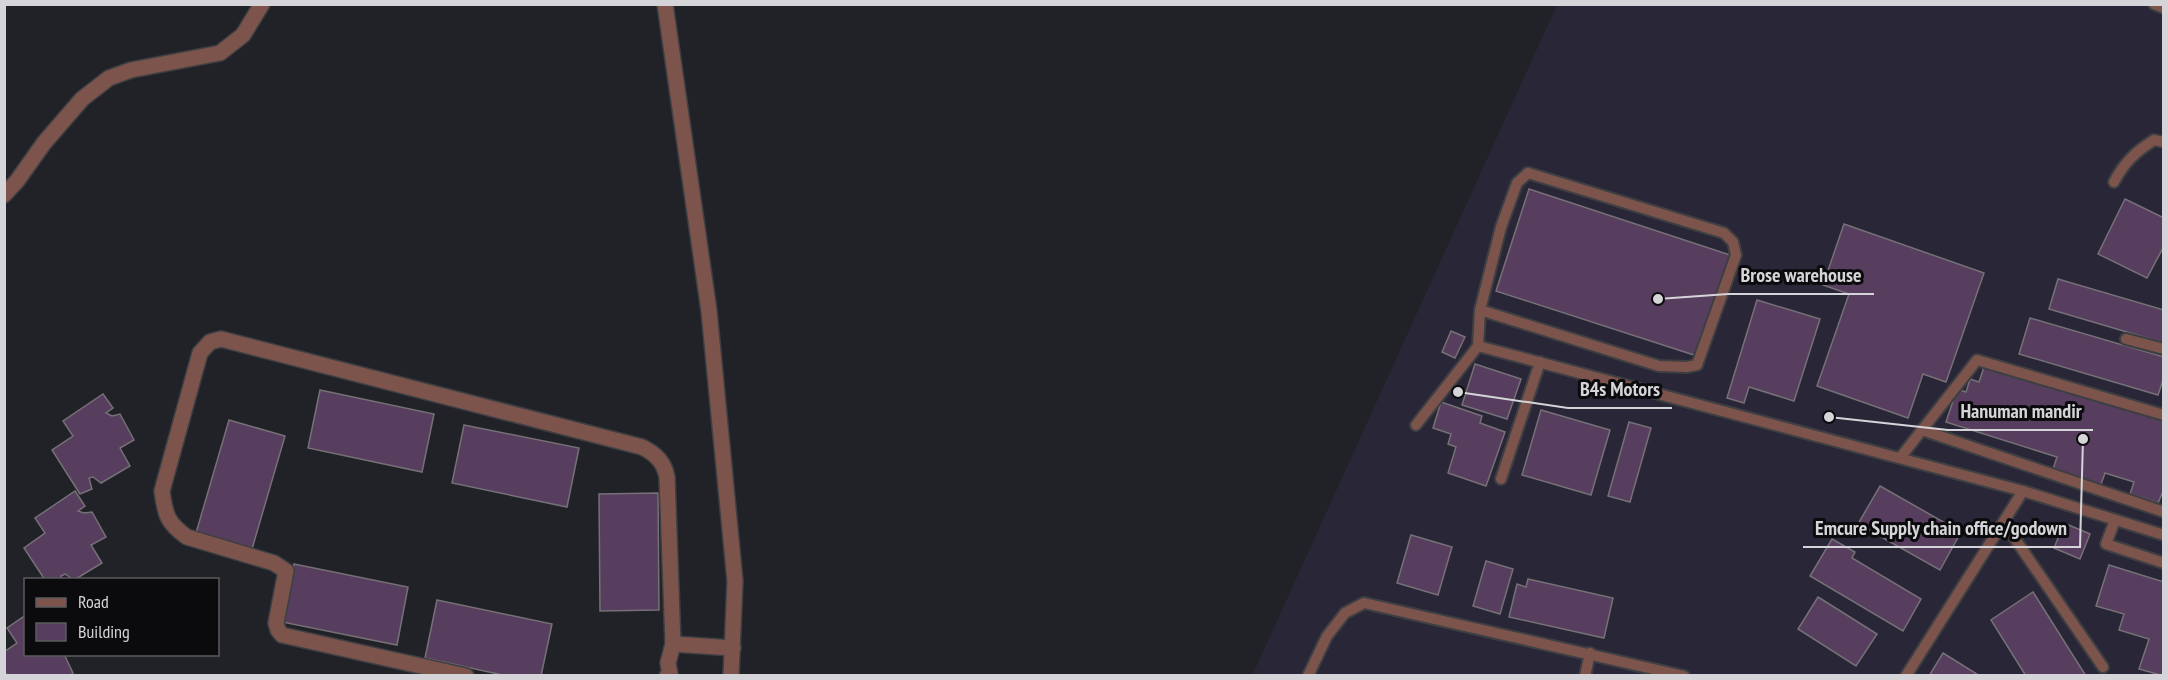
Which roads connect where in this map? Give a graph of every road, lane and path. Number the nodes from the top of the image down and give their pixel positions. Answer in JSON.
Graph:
{"nodes":[{"id":1,"x":262,"y":4,"type":"edge"},
{"id":2,"x":665,"y":4,"type":"edge"},
{"id":3,"x":2154,"y":4,"type":"edge"},
{"id":4,"x":2163,"y":8,"type":"edge"},
{"id":5,"x":2163,"y":142,"type":"edge"},
{"id":6,"x":2114,"y":182,"type":"dead end"},
{"id":7,"x":4,"y":195,"type":"edge"},
{"id":8,"x":1480,"y":309,"type":"junction"},
{"id":9,"x":2126,"y":339,"type":"dead end"},
{"id":10,"x":1478,"y":346,"type":"junction"},
{"id":11,"x":2163,"y":349,"type":"edge"},
{"id":12,"x":1540,"y":362,"type":"junction"},
{"id":13,"x":2163,"y":415,"type":"edge"},
{"id":14,"x":1416,"y":425,"type":"dead end"},
{"id":15,"x":1922,"y":430,"type":"junction"},
{"id":16,"x":1900,"y":458,"type":"junction"},
{"id":17,"x":1501,"y":479,"type":"dead end"},
{"id":18,"x":2023,"y":491,"type":"junction"},
{"id":19,"x":2163,"y":512,"type":"edge"},
{"id":20,"x":2115,"y":520,"type":"junction"},
{"id":21,"x":2004,"y":522,"type":"junction"},
{"id":22,"x":2163,"y":535,"type":"edge"},
{"id":23,"x":2163,"y":563,"type":"edge"},
{"id":24,"x":673,"y":644,"type":"junction"},
{"id":25,"x":733,"y":648,"type":"junction"},
{"id":26,"x":1590,"y":653,"type":"junction"},
{"id":27,"x":2103,"y":667,"type":"dead end"},
{"id":28,"x":466,"y":675,"type":"edge"},
{"id":29,"x":674,"y":675,"type":"edge"},
{"id":30,"x":731,"y":675,"type":"edge"},
{"id":31,"x":1308,"y":675,"type":"edge"},
{"id":32,"x":1585,"y":675,"type":"edge"},
{"id":33,"x":1684,"y":675,"type":"edge"},
{"id":34,"x":1906,"y":675,"type":"edge"}],
"edges":[{"from":1,"to":7,"type":"street"},
{"from":2,"to":25,"type":"street"},
{"from":3,"to":4,"type":"lane"},
{"from":5,"to":6,"type":"lane"},
{"from":8,"to":8,"type":"lane"},
{"from":8,"to":10,"type":"lane"},
{"from":9,"to":11,"type":"lane"},
{"from":10,"to":12,"type":"lane"},
{"from":10,"to":14,"type":"lane"},
{"from":12,"to":16,"type":"lane"},
{"from":12,"to":17,"type":"lane"},
{"from":13,"to":15,"type":"lane"},
{"from":15,"to":16,"type":"lane"},
{"from":15,"to":19,"type":"lane"},
{"from":16,"to":18,"type":"lane"},
{"from":18,"to":20,"type":"lane"},
{"from":18,"to":21,"type":"lane"},
{"from":20,"to":22,"type":"lane"},
{"from":20,"to":23,"type":"lane"},
{"from":21,"to":27,"type":"lane"},
{"from":21,"to":34,"type":"lane"},
{"from":24,"to":25,"type":"street"},
{"from":24,"to":28,"type":"street"},
{"from":24,"to":29,"type":"street"},
{"from":25,"to":30,"type":"street"},
{"from":26,"to":31,"type":"lane"},
{"from":26,"to":32,"type":"lane"},
{"from":26,"to":33,"type":"lane"}]}
